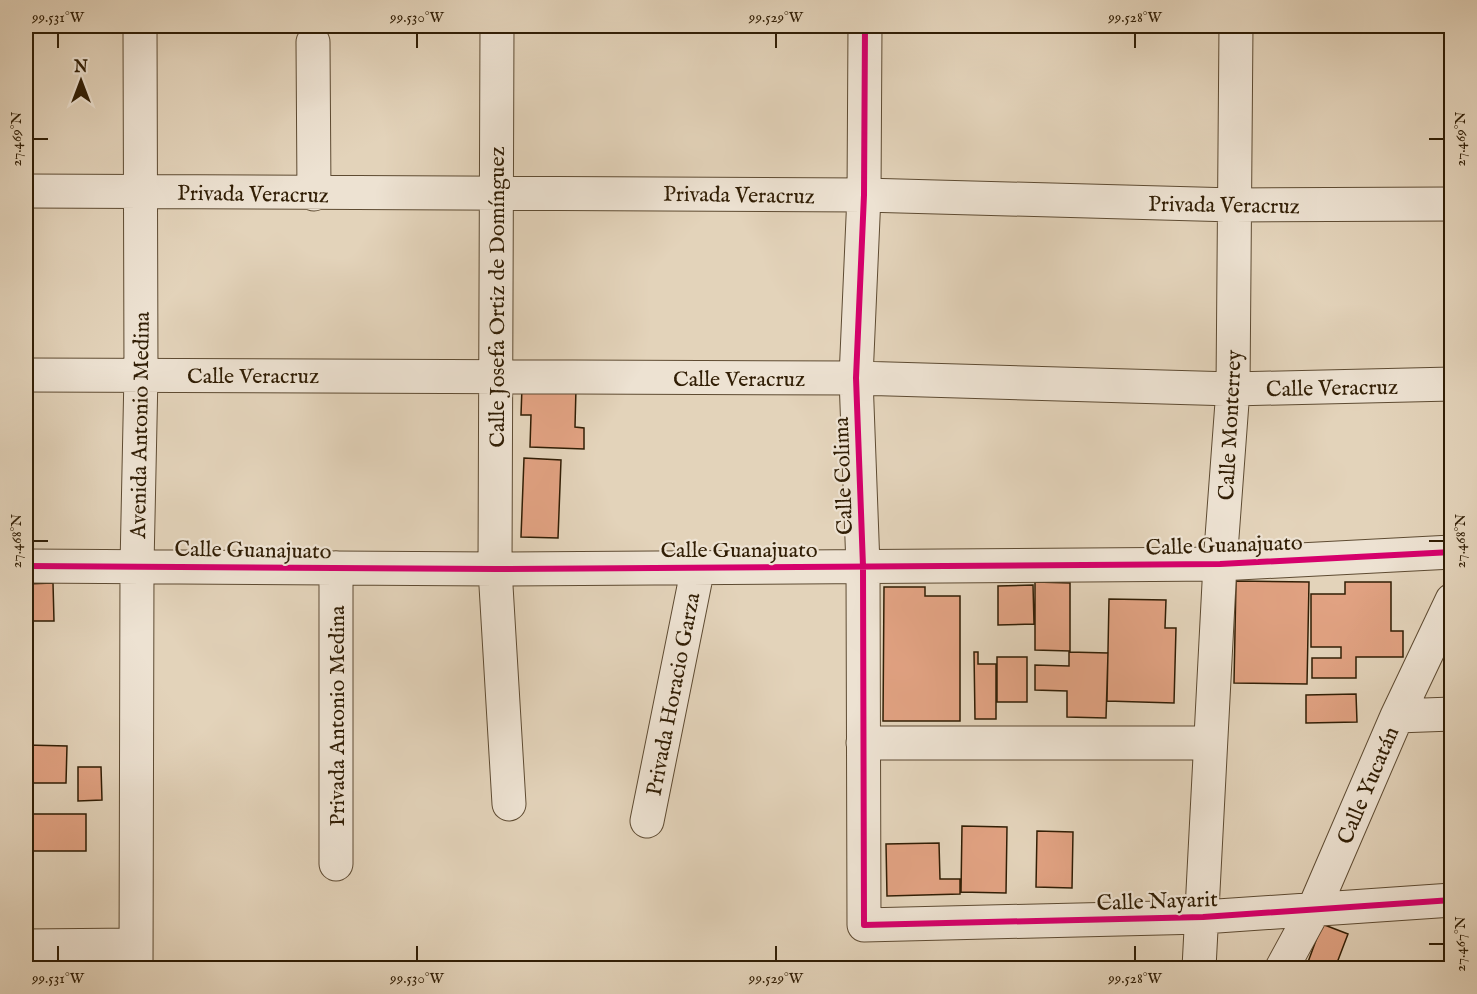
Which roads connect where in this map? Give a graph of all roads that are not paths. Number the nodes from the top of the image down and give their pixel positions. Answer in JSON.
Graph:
{"nodes":[{"id":1,"x":140,"y":26,"type":"edge"},
{"id":2,"x":498,"y":26,"type":"edge"},
{"id":3,"x":865,"y":26,"type":"edge"},
{"id":4,"x":1236,"y":26,"type":"edge"},
{"id":5,"x":313,"y":42,"type":"dead end"},
{"id":6,"x":26,"y":191,"type":"edge"},
{"id":7,"x":139,"y":192,"type":"junction"},
{"id":8,"x":497,"y":192,"type":"junction"},
{"id":9,"x":314,"y":194,"type":"junction"},
{"id":10,"x":864,"y":195,"type":"junction"},
{"id":11,"x":1452,"y":204,"type":"edge"},
{"id":12,"x":1234,"y":205,"type":"junction"},
{"id":13,"x":141,"y":374,"type":"junction"},
{"id":14,"x":26,"y":375,"type":"edge"},
{"id":15,"x":496,"y":377,"type":"junction"},
{"id":16,"x":856,"y":378,"type":"junction"},
{"id":17,"x":1452,"y":384,"type":"edge"},
{"id":18,"x":1233,"y":389,"type":"junction"},
{"id":19,"x":1452,"y":552,"type":"edge"},
{"id":20,"x":1220,"y":564,"type":"junction"},
{"id":21,"x":26,"y":566,"type":"edge"},
{"id":22,"x":137,"y":566,"type":"junction"},
{"id":23,"x":863,"y":566,"type":"junction"},
{"id":24,"x":698,"y":567,"type":"junction"},
{"id":25,"x":336,"y":568,"type":"junction"},
{"id":26,"x":495,"y":569,"type":"junction"},
{"id":27,"x":1452,"y":600,"type":"edge"},
{"id":28,"x":1452,"y":714,"type":"edge"},
{"id":29,"x":1397,"y":716,"type":"junction"},
{"id":30,"x":1210,"y":742,"type":"junction"},
{"id":31,"x":864,"y":743,"type":"junction"},
{"id":32,"x":509,"y":804,"type":"dead end"},
{"id":33,"x":647,"y":821,"type":"dead end"},
{"id":34,"x":336,"y":864,"type":"dead end"},
{"id":35,"x":1452,"y":900,"type":"edge"},
{"id":36,"x":1313,"y":911,"type":"junction"},
{"id":37,"x":1203,"y":917,"type":"junction"},
{"id":38,"x":864,"y":925,"type":"joint"},
{"id":39,"x":26,"y":946,"type":"edge"},
{"id":40,"x":136,"y":957,"type":"edge"},
{"id":41,"x":1199,"y":969,"type":"edge"},
{"id":42,"x":1282,"y":969,"type":"edge"}],
"edges":[{"from":1,"to":7,"type":"street","name":"Avenida Antonio Medina"},
{"from":2,"to":8,"type":"street","name":"Calle Josefa Ortiz de Domínguez"},
{"from":3,"to":10,"type":"street","name":"Calle Colima"},
{"from":4,"to":12,"type":"street","name":"Calle Monterrey"},
{"from":5,"to":9,"type":"street"},
{"from":6,"to":7,"type":"street","name":"Privada Veracruz"},
{"from":7,"to":9,"type":"street","name":"Privada Veracruz"},
{"from":7,"to":13,"type":"street","name":"Avenida Antonio Medina"},
{"from":8,"to":9,"type":"street","name":"Privada Veracruz"},
{"from":8,"to":10,"type":"street","name":"Privada Veracruz"},
{"from":8,"to":15,"type":"street","name":"Calle Josefa Ortiz de Domínguez"},
{"from":10,"to":12,"type":"street","name":"Privada Veracruz"},
{"from":10,"to":16,"type":"street","name":"Calle Colima"},
{"from":11,"to":12,"type":"street","name":"Privada Veracruz"},
{"from":12,"to":18,"type":"street","name":"Calle Monterrey"},
{"from":13,"to":14,"type":"street","name":"Calle Veracruz"},
{"from":13,"to":15,"type":"street","name":"Calle Veracruz"},
{"from":13,"to":22,"type":"street","name":"Avenida Antonio Medina"},
{"from":15,"to":16,"type":"street","name":"Calle Veracruz"},
{"from":15,"to":26,"type":"street","name":"Calle Josefa Ortiz de Domínguez"},
{"from":16,"to":18,"type":"street","name":"Calle Veracruz"},
{"from":16,"to":23,"type":"street","name":"Calle Colima"},
{"from":17,"to":18,"type":"street","name":"Calle Veracruz"},
{"from":18,"to":20,"type":"street","name":"Calle Monterrey"},
{"from":19,"to":20,"type":"street","name":"Calle Guanajuato"},
{"from":20,"to":23,"type":"street","name":"Calle Guanajuato"},
{"from":20,"to":30,"type":"street","name":"Calle Monterrey"},
{"from":21,"to":22,"type":"street","name":"Calle Guanajuato"},
{"from":22,"to":25,"type":"street","name":"Calle Guanajuato"},
{"from":22,"to":40,"type":"street","name":"Avenida Antonio Medina"},
{"from":23,"to":24,"type":"street","name":"Calle Guanajuato"},
{"from":23,"to":31,"type":"street","name":"Calle Colima"},
{"from":24,"to":26,"type":"street","name":"Calle Guanajuato"},
{"from":24,"to":33,"type":"street","name":"Privada Horacio Garza"},
{"from":25,"to":26,"type":"street","name":"Calle Guanajuato"},
{"from":25,"to":34,"type":"street","name":"Privada Antonio Medina"},
{"from":26,"to":32,"type":"street","name":"Calle Josefa Ortiz de Domínguez"},
{"from":27,"to":29,"type":"street","name":"Calle Yucatán"},
{"from":28,"to":29,"type":"street"},
{"from":29,"to":36,"type":"street","name":"Calle Yucatán"},
{"from":30,"to":31,"type":"street"},
{"from":30,"to":37,"type":"street","name":"Calle Monterrey"},
{"from":31,"to":38,"type":"street","name":"Calle Colima"},
{"from":35,"to":36,"type":"street","name":"Calle Nayarit"},
{"from":36,"to":37,"type":"street","name":"Calle Nayarit"},
{"from":36,"to":42,"type":"street","name":"Calle Yucatán"},
{"from":37,"to":38,"type":"street","name":"Calle Nayarit"},
{"from":37,"to":41,"type":"street","name":"Calle Monterrey"},
{"from":39,"to":40,"type":"street"}]}
